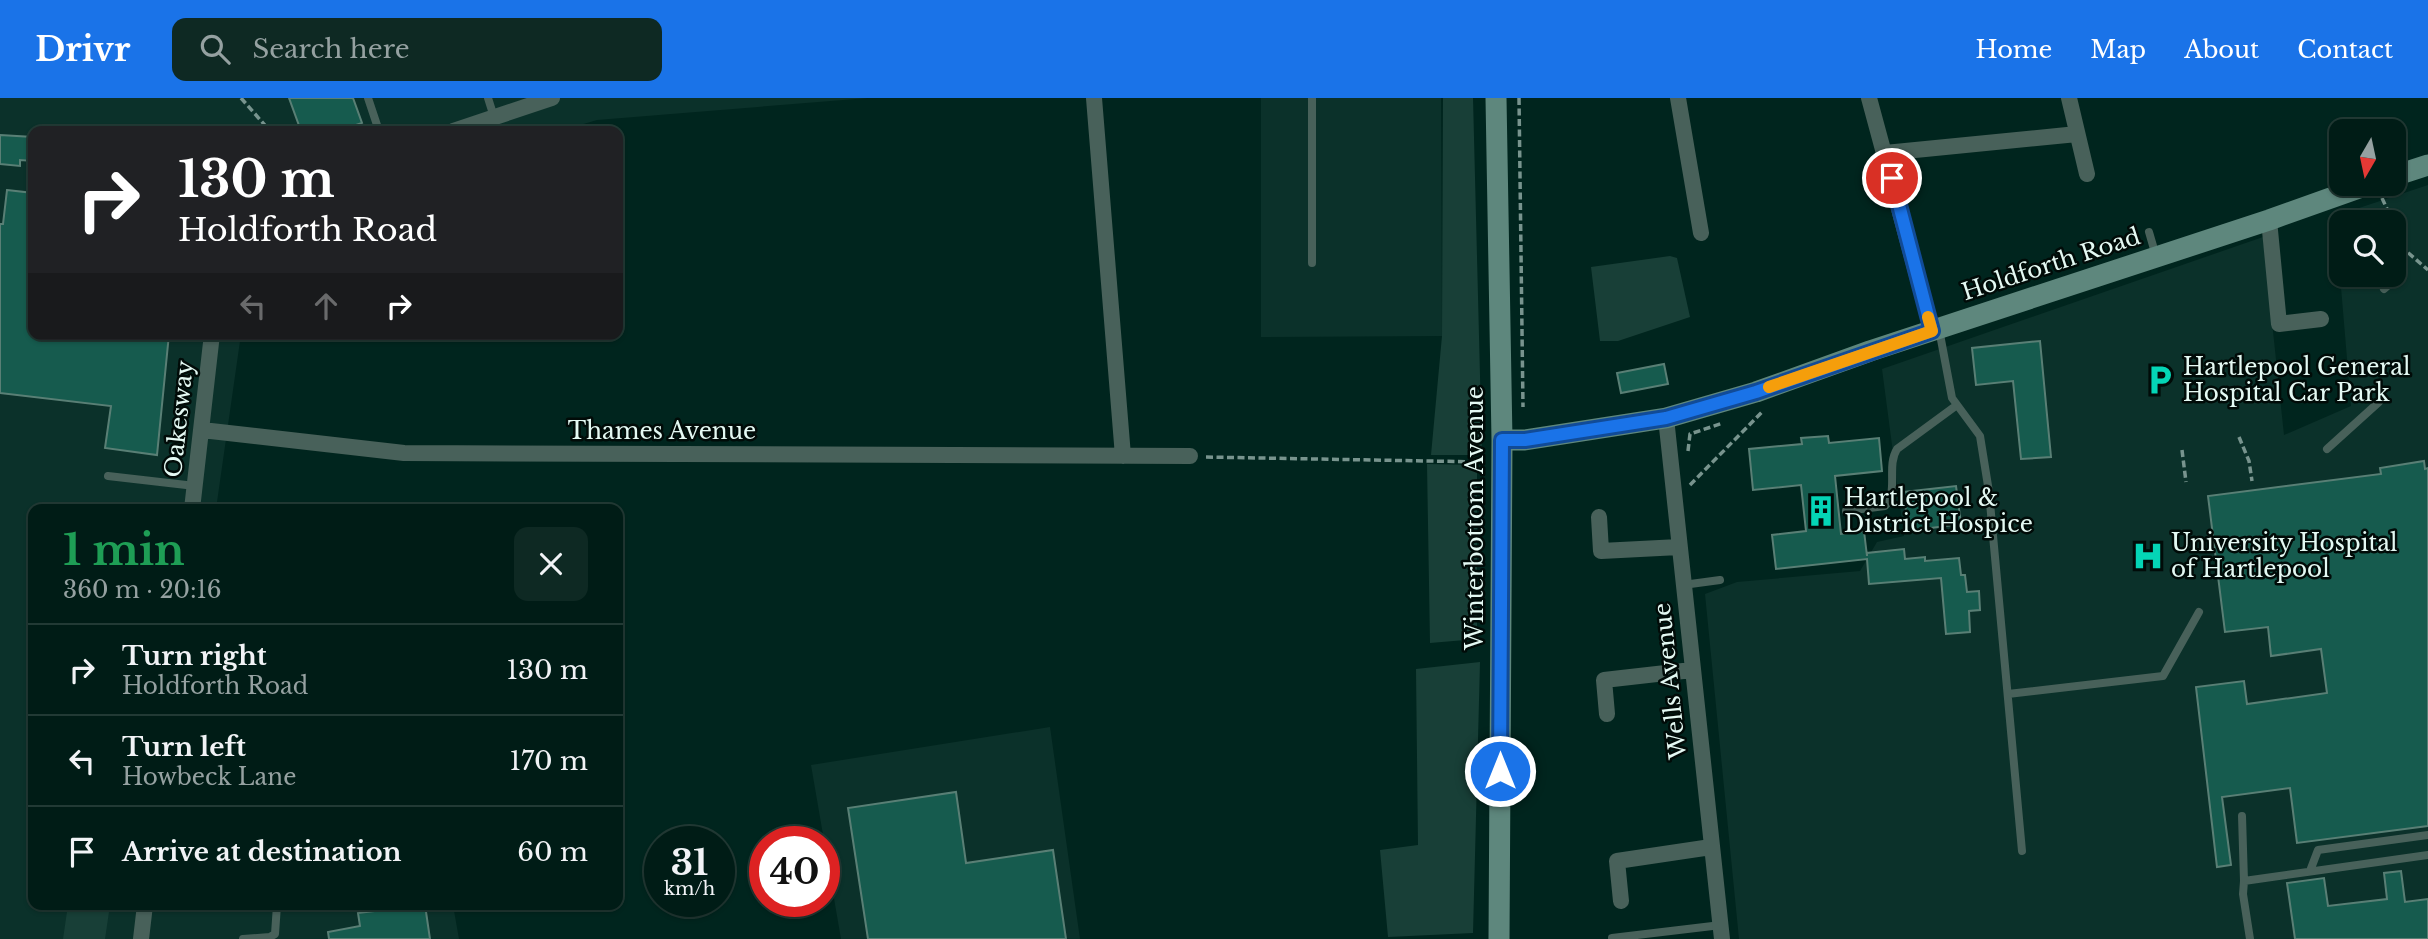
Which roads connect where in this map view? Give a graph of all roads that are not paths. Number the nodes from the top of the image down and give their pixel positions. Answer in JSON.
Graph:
{"nodes":[{"id":1,"x":368,"y":98,"type":"edge"},
{"id":2,"x":488,"y":98,"type":"edge"},
{"id":3,"x":552,"y":98,"type":"edge"},
{"id":4,"x":1094,"y":98,"type":"edge"},
{"id":5,"x":1312,"y":98,"type":"edge"},
{"id":6,"x":1496,"y":98,"type":"edge"},
{"id":7,"x":1678,"y":98,"type":"edge"},
{"id":8,"x":1869,"y":98,"type":"edge"},
{"id":9,"x":2069,"y":98,"type":"edge"},
{"id":10,"x":494,"y":117,"type":"junction"},
{"id":11,"x":377,"y":126,"type":"edge"},
{"id":12,"x":468,"y":126,"type":"edge"},
{"id":13,"x":2077,"y":134,"type":"junction"},
{"id":14,"x":1885,"y":153,"type":"junction"},
{"id":15,"x":2428,"y":165,"type":"edge"},
{"id":16,"x":2406,"y":172,"type":"edge"},
{"id":17,"x":2087,"y":174,"type":"dead end"},
{"id":18,"x":2351,"y":196,"type":"edge"},
{"id":19,"x":2269,"y":220,"type":"junction"},
{"id":20,"x":2149,"y":232,"type":"dead end"},
{"id":21,"x":1701,"y":233,"type":"dead end"},
{"id":22,"x":2156,"y":257,"type":"junction"},
{"id":23,"x":1312,"y":263,"type":"dead end"},
{"id":24,"x":2386,"y":287,"type":"edge"},
{"id":25,"x":2384,"y":289,"type":"dead end"},
{"id":26,"x":2321,"y":319,"type":"dead end"},
{"id":27,"x":1936,"y":330,"type":"junction"},
{"id":28,"x":211,"y":340,"type":"edge"},
{"id":29,"x":2379,"y":402,"type":"dead end"},
{"id":30,"x":1957,"y":405,"type":"junction"},
{"id":31,"x":1666,"y":418,"type":"junction"},
{"id":32,"x":202,"y":430,"type":"junction"},
{"id":33,"x":1502,"y":440,"type":"junction"},
{"id":34,"x":2327,"y":449,"type":"dead end"},
{"id":35,"x":1123,"y":456,"type":"junction"},
{"id":36,"x":1190,"y":457,"type":"road end"},
{"id":37,"x":108,"y":476,"type":"dead end"},
{"id":38,"x":195,"y":486,"type":"junction"},
{"id":39,"x":193,"y":504,"type":"edge"},
{"id":40,"x":1846,"y":511,"type":"dead end"},
{"id":41,"x":1599,"y":517,"type":"dead end"},
{"id":42,"x":1679,"y":547,"type":"junction"},
{"id":43,"x":1720,"y":580,"type":"dead end"},
{"id":44,"x":1683,"y":585,"type":"junction"},
{"id":45,"x":2199,"y":612,"type":"dead end"},
{"id":46,"x":1692,"y":670,"type":"junction"},
{"id":47,"x":2008,"y":695,"type":"junction"},
{"id":48,"x":1607,"y":714,"type":"dead end"},
{"id":49,"x":2242,"y":816,"type":"dead end"},
{"id":50,"x":2428,"y":835,"type":"edge"},
{"id":51,"x":1711,"y":847,"type":"junction"},
{"id":52,"x":2022,"y":851,"type":"dead end"},
{"id":53,"x":2428,"y":855,"type":"edge"},
{"id":54,"x":2310,"y":870,"type":"junction"},
{"id":55,"x":2244,"y":881,"type":"junction"},
{"id":56,"x":1621,"y":901,"type":"dead end"},
{"id":57,"x":144,"y":910,"type":"edge"},
{"id":58,"x":277,"y":910,"type":"edge"},
{"id":59,"x":1721,"y":932,"type":"edge"},
{"id":60,"x":1612,"y":938,"type":"edge"},
{"id":61,"x":141,"y":939,"type":"edge"},
{"id":62,"x":243,"y":939,"type":"edge"},
{"id":63,"x":1499,"y":939,"type":"edge"},
{"id":64,"x":2250,"y":939,"type":"edge"}],
"edges":[{"from":1,"to":11,"type":"lane"},
{"from":2,"to":10,"type":"lane"},
{"from":3,"to":10,"type":"street"},
{"from":4,"to":35,"type":"street"},
{"from":5,"to":23,"type":"lane"},
{"from":6,"to":33,"type":"street","name":"Winterbottom Avenue"},
{"from":7,"to":21,"type":"street"},
{"from":8,"to":14,"type":"street"},
{"from":9,"to":13,"type":"street"},
{"from":10,"to":12,"type":"street"},
{"from":13,"to":14,"type":"street"},
{"from":13,"to":17,"type":"street"},
{"from":14,"to":27,"type":"street"},
{"from":15,"to":16,"type":"street"},
{"from":18,"to":19,"type":"street","name":"Holdforth Road"},
{"from":19,"to":22,"type":"street","name":"Holdforth Road"},
{"from":19,"to":26,"type":"street"},
{"from":20,"to":22,"type":"lane"},
{"from":22,"to":27,"type":"street","name":"Holdforth Road"},
{"from":24,"to":25,"type":"lane"},
{"from":27,"to":30,"type":"lane"},
{"from":27,"to":31,"type":"street","name":"Holdforth Road"},
{"from":28,"to":32,"type":"street","name":"Oakesway"},
{"from":29,"to":34,"type":"lane"},
{"from":30,"to":40,"type":"lane"},
{"from":30,"to":47,"type":"lane"},
{"from":31,"to":33,"type":"street","name":"Holdforth Road"},
{"from":31,"to":42,"type":"street","name":"Wells Avenue"},
{"from":32,"to":35,"type":"street","name":"Thames Avenue"},
{"from":32,"to":38,"type":"street","name":"Oakesway"},
{"from":33,"to":63,"type":"street","name":"Winterbottom Avenue"},
{"from":35,"to":36,"type":"street","name":"Thames Avenue"},
{"from":37,"to":38,"type":"lane"},
{"from":38,"to":39,"type":"street","name":"Oakesway"},
{"from":41,"to":42,"type":"street"},
{"from":42,"to":44,"type":"street","name":"Wells Avenue"},
{"from":43,"to":44,"type":"lane"},
{"from":44,"to":46,"type":"street","name":"Wells Avenue"},
{"from":45,"to":47,"type":"lane"},
{"from":46,"to":48,"type":"street"},
{"from":46,"to":51,"type":"street","name":"Wells Avenue"},
{"from":47,"to":52,"type":"lane"},
{"from":49,"to":55,"type":"lane"},
{"from":50,"to":54,"type":"lane"},
{"from":51,"to":56,"type":"street"},
{"from":51,"to":59,"type":"street","name":"Wells Avenue"},
{"from":53,"to":54,"type":"lane"},
{"from":54,"to":55,"type":"lane"},
{"from":55,"to":64,"type":"lane"},
{"from":57,"to":61,"type":"street"},
{"from":58,"to":62,"type":"lane"},
{"from":59,"to":60,"type":"lane"}]}
